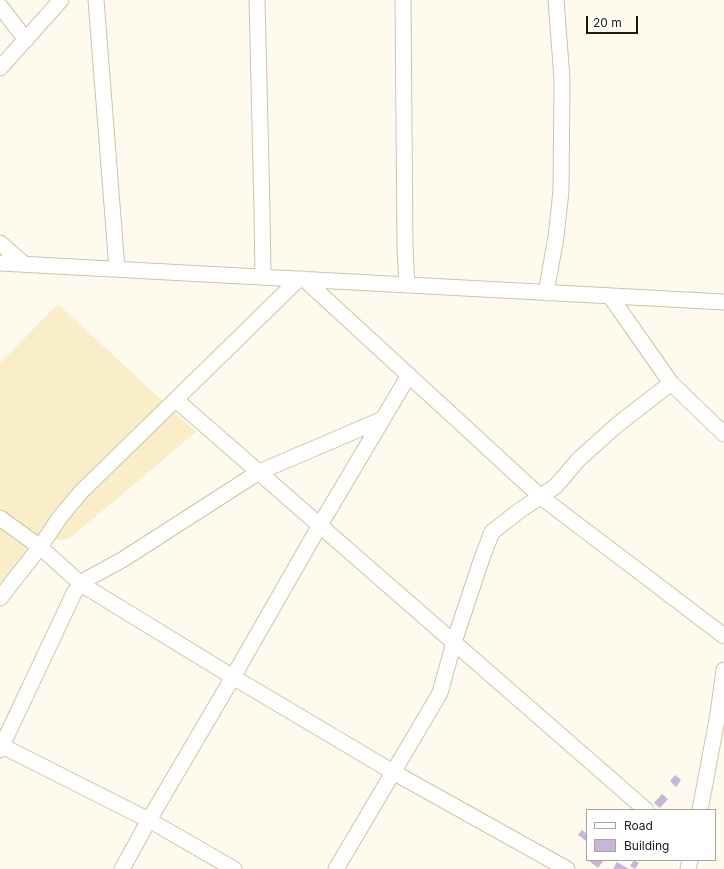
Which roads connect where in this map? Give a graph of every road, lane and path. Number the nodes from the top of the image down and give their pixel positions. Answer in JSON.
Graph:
{"nodes":[{"id":1,"x":61,"y":0,"type":"edge"},
{"id":2,"x":96,"y":0,"type":"edge"},
{"id":3,"x":257,"y":0,"type":"edge"},
{"id":4,"x":403,"y":0,"type":"edge"},
{"id":5,"x":556,"y":0,"type":"edge"},
{"id":6,"x":0,"y":6,"type":"edge"},
{"id":7,"x":26,"y":40,"type":"junction"},
{"id":8,"x":0,"y":68,"type":"edge"},
{"id":9,"x":0,"y":243,"type":"edge"},
{"id":10,"x":0,"y":263,"type":"edge"},
{"id":11,"x":24,"y":264,"type":"junction"},
{"id":12,"x":117,"y":269,"type":"junction"},
{"id":13,"x":263,"y":277,"type":"junction"},
{"id":14,"x":301,"y":279,"type":"junction"},
{"id":15,"x":407,"y":285,"type":"junction"},
{"id":16,"x":546,"y":292,"type":"junction"},
{"id":17,"x":610,"y":296,"type":"junction"},
{"id":18,"x":724,"y":302,"type":"edge"},
{"id":19,"x":408,"y":375,"type":"junction"},
{"id":20,"x":671,"y":383,"type":"junction"},
{"id":21,"x":176,"y":400,"type":"junction"},
{"id":22,"x":383,"y":419,"type":"junction"},
{"id":23,"x":724,"y":434,"type":"edge"},
{"id":24,"x":259,"y":472,"type":"junction"},
{"id":25,"x":540,"y":497,"type":"junction"},
{"id":26,"x":0,"y":518,"type":"edge"},
{"id":27,"x":320,"y":525,"type":"junction"},
{"id":28,"x":40,"y":547,"type":"junction"},
{"id":29,"x":81,"y":584,"type":"junction"},
{"id":30,"x":0,"y":598,"type":"edge"},
{"id":31,"x":724,"y":636,"type":"edge"},
{"id":32,"x":454,"y":642,"type":"junction"},
{"id":33,"x":724,"y":670,"type":"edge"},
{"id":34,"x":233,"y":677,"type":"junction"},
{"id":35,"x":1,"y":747,"type":"edge"},
{"id":36,"x":393,"y":772,"type":"junction"},
{"id":37,"x":645,"y":809,"type":"edge"},
{"id":38,"x":700,"y":809,"type":"edge"},
{"id":39,"x":149,"y":820,"type":"junction"},
{"id":40,"x":122,"y":869,"type":"edge"},
{"id":41,"x":234,"y":869,"type":"edge"},
{"id":42,"x":336,"y":869,"type":"edge"},
{"id":43,"x":567,"y":869,"type":"edge"}],
"edges":[{"from":1,"to":7,"type":"street"},
{"from":2,"to":12,"type":"street"},
{"from":3,"to":13,"type":"street"},
{"from":4,"to":15,"type":"street"},
{"from":5,"to":16,"type":"street"},
{"from":6,"to":7,"type":"street"},
{"from":7,"to":8,"type":"street"},
{"from":9,"to":11,"type":"street"},
{"from":10,"to":11,"type":"street"},
{"from":11,"to":12,"type":"street"},
{"from":12,"to":13,"type":"street"},
{"from":13,"to":14,"type":"street"},
{"from":14,"to":15,"type":"street"},
{"from":14,"to":19,"type":"street"},
{"from":14,"to":21,"type":"street"},
{"from":15,"to":16,"type":"street"},
{"from":16,"to":17,"type":"street"},
{"from":17,"to":18,"type":"street"},
{"from":17,"to":20,"type":"street"},
{"from":19,"to":22,"type":"street"},
{"from":19,"to":25,"type":"street"},
{"from":20,"to":23,"type":"street"},
{"from":20,"to":25,"type":"street"},
{"from":21,"to":24,"type":"street"},
{"from":21,"to":28,"type":"street"},
{"from":22,"to":24,"type":"street"},
{"from":22,"to":27,"type":"street"},
{"from":24,"to":27,"type":"street"},
{"from":24,"to":29,"type":"street"},
{"from":25,"to":31,"type":"street"},
{"from":25,"to":32,"type":"street"},
{"from":26,"to":28,"type":"street"},
{"from":27,"to":32,"type":"street"},
{"from":27,"to":34,"type":"street"},
{"from":28,"to":29,"type":"street"},
{"from":28,"to":30,"type":"street"},
{"from":29,"to":34,"type":"street"},
{"from":29,"to":35,"type":"street"},
{"from":32,"to":36,"type":"street"},
{"from":32,"to":37,"type":"street"},
{"from":33,"to":38,"type":"street"},
{"from":34,"to":36,"type":"street"},
{"from":34,"to":39,"type":"street"},
{"from":35,"to":39,"type":"street"},
{"from":36,"to":42,"type":"street"},
{"from":36,"to":43,"type":"street"},
{"from":39,"to":40,"type":"street"},
{"from":39,"to":41,"type":"street"}]}
